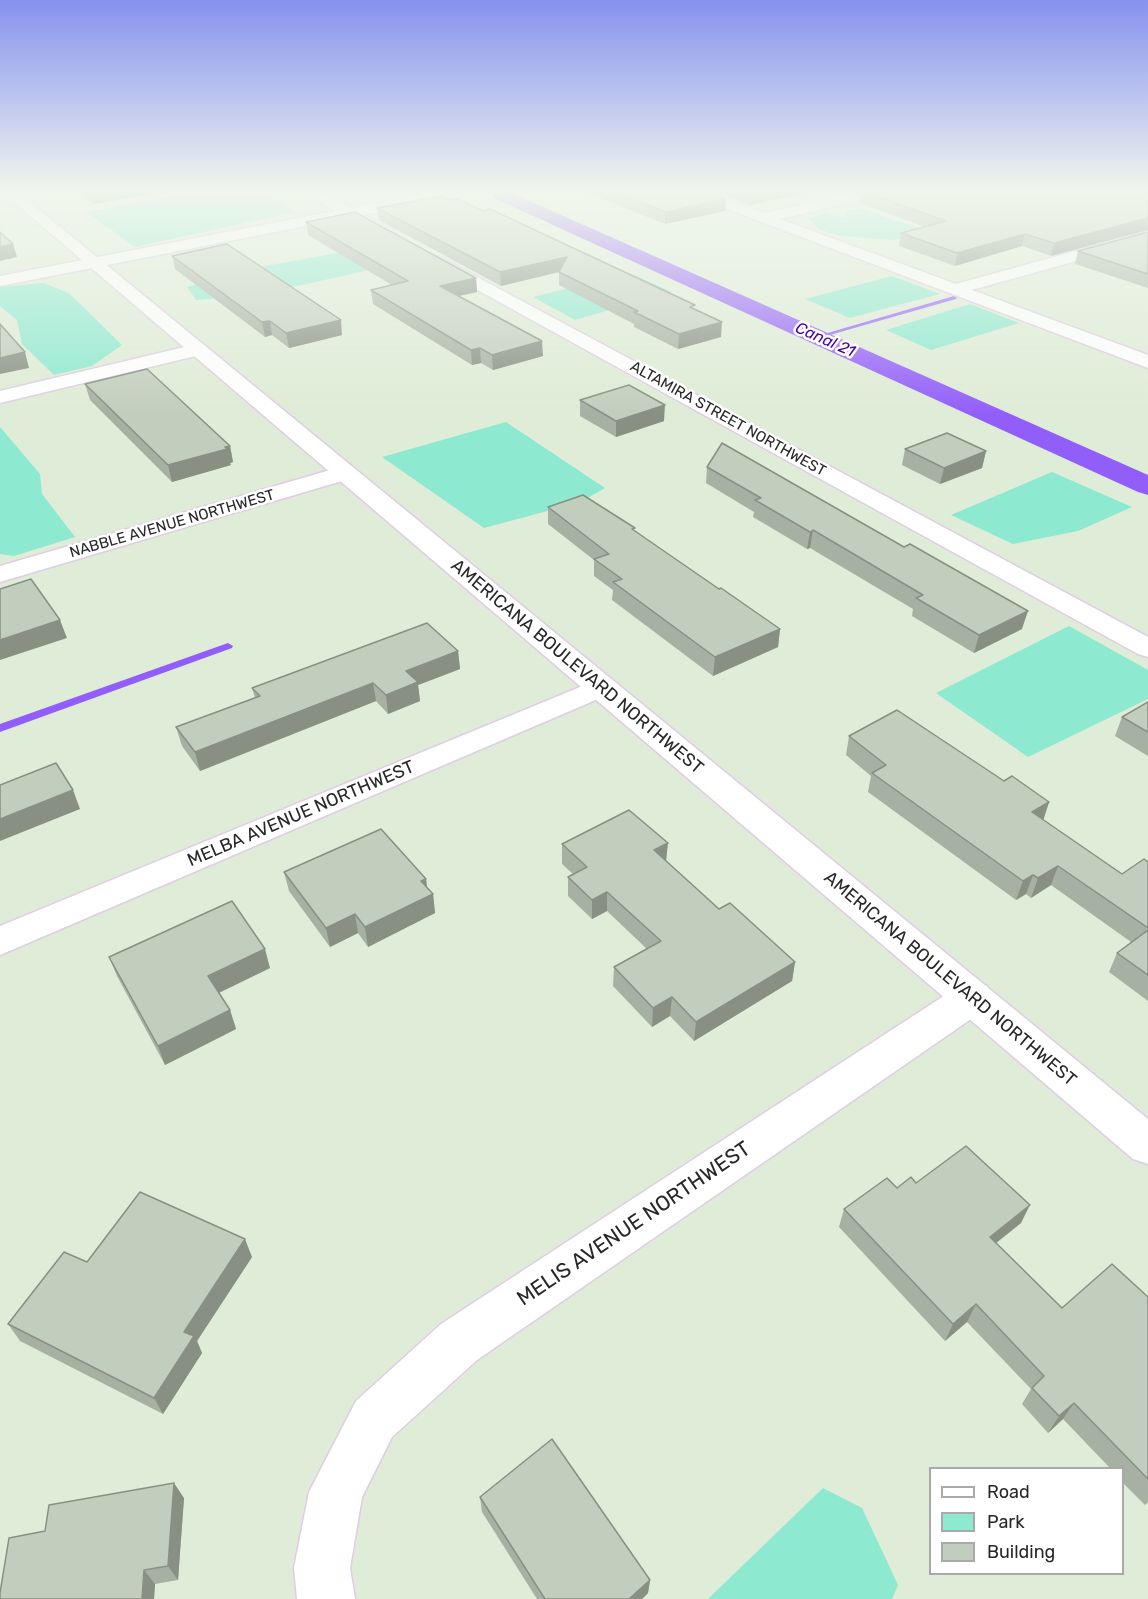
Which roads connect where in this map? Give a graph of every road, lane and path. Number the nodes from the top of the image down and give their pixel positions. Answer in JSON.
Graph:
{"nodes":[{"id":1,"x":84,"y":265,"type":"edge"},
{"id":2,"x":94,"y":265,"type":"edge"},
{"id":3,"x":444,"y":265,"type":"edge"},
{"id":4,"x":886,"y":265,"type":"edge"},
{"id":5,"x":1045,"y":265,"type":"edge"},
{"id":6,"x":0,"y":281,"type":"edge"},
{"id":7,"x":953,"y":290,"type":"junction"},
{"id":8,"x":197,"y":350,"type":"junction"},
{"id":9,"x":1148,"y":362,"type":"edge"},
{"id":10,"x":0,"y":397,"type":"edge"},
{"id":11,"x":344,"y":473,"type":"junction"},
{"id":12,"x":0,"y":574,"type":"edge"},
{"id":13,"x":1148,"y":648,"type":"edge"},
{"id":14,"x":602,"y":687,"type":"junction"},
{"id":15,"x":0,"y":941,"type":"edge"},
{"id":16,"x":973,"y":997,"type":"junction"},
{"id":17,"x":1148,"y":1145,"type":"edge"},
{"id":18,"x":326,"y":1599,"type":"edge"}],
"edges":[{"from":1,"to":6,"type":"street"},
{"from":2,"to":8,"type":"street","name":"AMERICANA BOULEVARD NORTHWEST"},
{"from":3,"to":13,"type":"street","name":"ALTAMIRA STREET NORTHWEST"},
{"from":4,"to":7,"type":"street"},
{"from":5,"to":7,"type":"street"},
{"from":7,"to":9,"type":"street"},
{"from":8,"to":10,"type":"street"},
{"from":8,"to":11,"type":"street","name":"AMERICANA BOULEVARD NORTHWEST"},
{"from":11,"to":12,"type":"street","name":"NABBLE AVENUE NORTHWEST"},
{"from":11,"to":14,"type":"street","name":"AMERICANA BOULEVARD NORTHWEST"},
{"from":14,"to":15,"type":"street","name":"MELBA AVENUE NORTHWEST"},
{"from":14,"to":16,"type":"street","name":"AMERICANA BOULEVARD NORTHWEST"},
{"from":16,"to":17,"type":"street","name":"AMERICANA BOULEVARD NORTHWEST"},
{"from":16,"to":18,"type":"street","name":"MELIS AVENUE NORTHWEST"}]}
